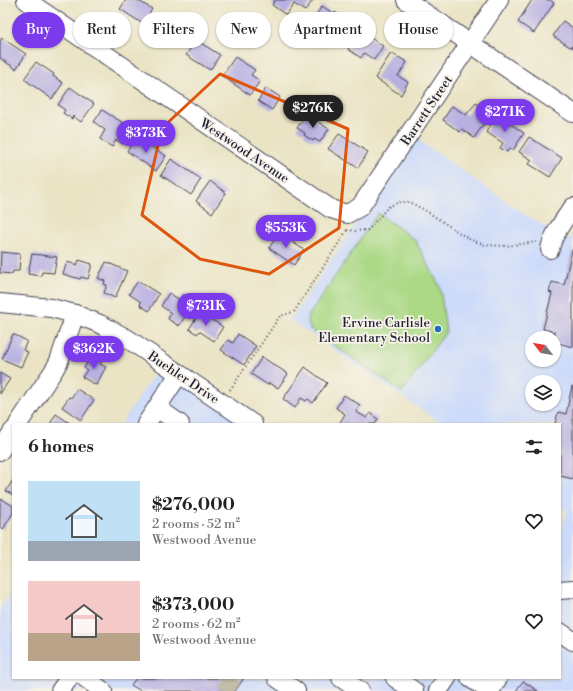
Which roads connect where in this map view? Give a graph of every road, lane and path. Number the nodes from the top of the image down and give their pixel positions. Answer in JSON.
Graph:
{"nodes":[{"id":1,"x":26,"y":0,"type":"edge"},
{"id":2,"x":406,"y":0,"type":"edge"},
{"id":3,"x":500,"y":0,"type":"edge"},
{"id":4,"x":470,"y":44,"type":"junction"},
{"id":5,"x":573,"y":113,"type":"edge"},
{"id":6,"x":573,"y":207,"type":"edge"},
{"id":7,"x":347,"y":222,"type":"junction"},
{"id":8,"x":550,"y":247,"type":"joint"},
{"id":9,"x":0,"y":303,"type":"edge"},
{"id":10,"x":75,"y":314,"type":"junction"},
{"id":11,"x":179,"y":374,"type":"junction"},
{"id":12,"x":222,"y":403,"type":"junction"},
{"id":13,"x":157,"y":408,"type":"junction"},
{"id":14,"x":19,"y":423,"type":"edge"},
{"id":15,"x":147,"y":423,"type":"edge"},
{"id":16,"x":179,"y":423,"type":"edge"},
{"id":17,"x":252,"y":423,"type":"edge"},
{"id":18,"x":12,"y":433,"type":"edge"},
{"id":19,"x":0,"y":451,"type":"edge"},
{"id":20,"x":573,"y":589,"type":"edge"},
{"id":21,"x":561,"y":590,"type":"edge"},
{"id":22,"x":561,"y":633,"type":"edge"},
{"id":23,"x":573,"y":641,"type":"edge"},
{"id":24,"x":68,"y":679,"type":"edge"},
{"id":25,"x":86,"y":679,"type":"edge"},
{"id":26,"x":342,"y":679,"type":"edge"},
{"id":27,"x":396,"y":679,"type":"edge"},
{"id":28,"x":446,"y":679,"type":"edge"},
{"id":29,"x":495,"y":679,"type":"edge"},
{"id":30,"x":479,"y":685,"type":"edge"},
{"id":31,"x":60,"y":691,"type":"edge"},
{"id":32,"x":103,"y":691,"type":"edge"},
{"id":33,"x":360,"y":691,"type":"edge"},
{"id":34,"x":414,"y":691,"type":"edge"},
{"id":35,"x":438,"y":691,"type":"edge"}],
"edges":[{"from":1,"to":7,"type":"street","name":"Westwood Avenue"},
{"from":2,"to":4,"type":"street"},
{"from":3,"to":4,"type":"street","name":"Barrett Street"},
{"from":4,"to":5,"type":"street"},
{"from":4,"to":7,"type":"street","name":"Barrett Street"},
{"from":6,"to":8,"type":"street"},
{"from":7,"to":8,"type":"path"},
{"from":7,"to":12,"type":"path"},
{"from":9,"to":10,"type":"street","name":"Buehler Drive"},
{"from":10,"to":11,"type":"street","name":"Buehler Drive"},
{"from":10,"to":14,"type":"street"},
{"from":11,"to":12,"type":"street","name":"Buehler Drive"},
{"from":11,"to":13,"type":"street"},
{"from":12,"to":17,"type":"street","name":"Buehler Drive"},
{"from":13,"to":15,"type":"street"},
{"from":13,"to":16,"type":"street"},
{"from":18,"to":19,"type":"street"},
{"from":20,"to":21,"type":"street"},
{"from":22,"to":23,"type":"street"},
{"from":24,"to":31,"type":"street"},
{"from":25,"to":32,"type":"street"},
{"from":26,"to":33,"type":"street"},
{"from":27,"to":34,"type":"street"},
{"from":28,"to":35,"type":"street"},
{"from":29,"to":30,"type":"street"}]}
